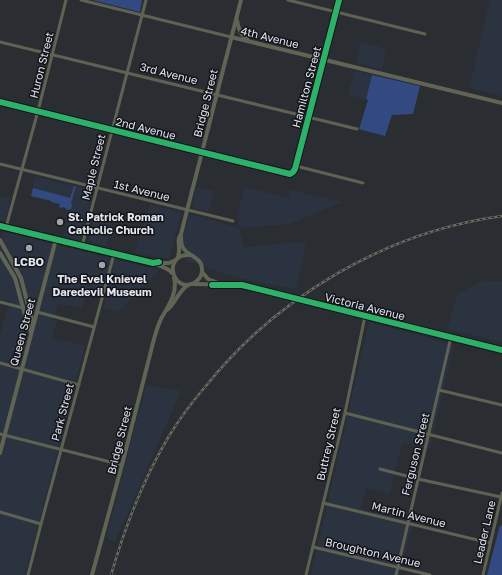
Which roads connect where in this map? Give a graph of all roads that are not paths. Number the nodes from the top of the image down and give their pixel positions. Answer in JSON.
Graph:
{"nodes":[{"id":1,"x":66,"y":0,"type":"edge"},
{"id":2,"x":81,"y":0,"type":"edge"},
{"id":3,"x":146,"y":0,"type":"edge"},
{"id":4,"x":241,"y":0,"type":"edge"},
{"id":5,"x":288,"y":0,"type":"edge"},
{"id":6,"x":339,"y":0,"type":"edge"},
{"id":7,"x":336,"y":12,"type":"junction"},
{"id":8,"x":142,"y":15,"type":"junction"},
{"id":9,"x":237,"y":17,"type":"junction"},
{"id":10,"x":425,"y":34,"type":"dead end"},
{"id":11,"x":231,"y":37,"type":"junction"},
{"id":12,"x":0,"y":42,"type":"edge"},
{"id":13,"x":252,"y":42,"type":"junction"},
{"id":14,"x":53,"y":54,"type":"junction"},
{"id":15,"x":324,"y":60,"type":"junction"},
{"id":16,"x":127,"y":72,"type":"junction"},
{"id":17,"x":217,"y":95,"type":"junction"},
{"id":18,"x":0,"y":102,"type":"edge"},
{"id":19,"x":502,"y":103,"type":"edge"},
{"id":20,"x":38,"y":111,"type":"junction"},
{"id":21,"x":308,"y":117,"type":"junction"},
{"id":22,"x":357,"y":129,"type":"dead end"},
{"id":23,"x":112,"y":130,"type":"junction"},
{"id":24,"x":202,"y":152,"type":"junction"},
{"id":25,"x":0,"y":164,"type":"edge"},
{"id":26,"x":296,"y":166,"type":"junction"},
{"id":27,"x":22,"y":169,"type":"junction"},
{"id":28,"x":363,"y":183,"type":"dead end"},
{"id":29,"x":97,"y":188,"type":"junction"},
{"id":30,"x":187,"y":210,"type":"junction"},
{"id":31,"x":233,"y":221,"type":"dead end"},
{"id":32,"x":0,"y":226,"type":"edge"},
{"id":33,"x":6,"y":227,"type":"junction"},
{"id":34,"x":0,"y":231,"type":"edge"},
{"id":35,"x":181,"y":234,"type":"junction"},
{"id":36,"x":56,"y":239,"type":"junction"},
{"id":37,"x":0,"y":240,"type":"edge"},
{"id":38,"x":82,"y":246,"type":"junction"},
{"id":39,"x":0,"y":253,"type":"edge"},
{"id":40,"x":114,"y":254,"type":"junction"},
{"id":41,"x":190,"y":255,"type":"junction"},
{"id":42,"x":177,"y":259,"type":"junction"},
{"id":43,"x":153,"y":263,"type":"junction"},
{"id":44,"x":202,"y":272,"type":"junction"},
{"id":45,"x":174,"y":276,"type":"junction"},
{"id":46,"x":223,"y":284,"type":"junction"},
{"id":47,"x":190,"y":285,"type":"junction"},
{"id":48,"x":0,"y":302,"type":"edge"},
{"id":49,"x":23,"y":308,"type":"junction"},
{"id":50,"x":167,"y":311,"type":"junction"},
{"id":51,"x":37,"y":312,"type":"junction"},
{"id":52,"x":365,"y":316,"type":"junction"},
{"id":53,"x":33,"y":324,"type":"junction"},
{"id":54,"x":94,"y":327,"type":"junction"},
{"id":55,"x":31,"y":332,"type":"junction"},
{"id":56,"x":451,"y":337,"type":"junction"},
{"id":57,"x":502,"y":350,"type":"edge"},
{"id":58,"x":0,"y":363,"type":"edge"},
{"id":59,"x":22,"y":369,"type":"junction"},
{"id":60,"x":79,"y":384,"type":"junction"},
{"id":61,"x":439,"y":390,"type":"junction"},
{"id":62,"x":502,"y":405,"type":"edge"},
{"id":63,"x":345,"y":413,"type":"junction"},
{"id":64,"x":2,"y":435,"type":"edge"},
{"id":65,"x":429,"y":435,"type":"junction"},
{"id":66,"x":61,"y":449,"type":"junction"},
{"id":67,"x":0,"y":453,"type":"edge"},
{"id":68,"x":502,"y":453,"type":"edge"},
{"id":69,"x":122,"y":465,"type":"junction"},
{"id":70,"x":380,"y":469,"type":"dead end"},
{"id":71,"x":418,"y":479,"type":"junction"},
{"id":72,"x":502,"y":493,"type":"edge"},
{"id":73,"x":501,"y":497,"type":"junction"},
{"id":74,"x":323,"y":503,"type":"junction"},
{"id":75,"x":0,"y":512,"type":"edge"},
{"id":76,"x":407,"y":523,"type":"junction"},
{"id":77,"x":41,"y":524,"type":"junction"},
{"id":78,"x":490,"y":543,"type":"junction"},
{"id":79,"x":312,"y":547,"type":"junction"},
{"id":80,"x":397,"y":568,"type":"junction"},
{"id":81,"x":28,"y":575,"type":"edge"},
{"id":82,"x":92,"y":575,"type":"edge"},
{"id":83,"x":306,"y":575,"type":"edge"},
{"id":84,"x":396,"y":575,"type":"edge"},
{"id":85,"x":430,"y":575,"type":"edge"},
{"id":86,"x":483,"y":575,"type":"edge"}],
"edges":[{"from":1,"to":14,"type":"street","name":"Huron Street"},
{"from":2,"to":8,"type":"street","name":"4th Avenue"},
{"from":3,"to":8,"type":"street","name":"Maple Street"},
{"from":4,"to":9,"type":"main road","name":"Bridge Street"},
{"from":5,"to":7,"type":"street"},
{"from":6,"to":7,"type":"street","name":"Hamilton Street"},
{"from":7,"to":10,"type":"street"},
{"from":7,"to":15,"type":"street","name":"Hamilton Street"},
{"from":8,"to":11,"type":"street","name":"4th Avenue"},
{"from":8,"to":16,"type":"street","name":"Maple Street"},
{"from":9,"to":11,"type":"main road","name":"Bridge Street"},
{"from":9,"to":13,"type":"main road"},
{"from":11,"to":13,"type":"main road","name":"4th Avenue"},
{"from":11,"to":17,"type":"main road","name":"Bridge Street"},
{"from":12,"to":14,"type":"street","name":"3rd Avenue"},
{"from":13,"to":15,"type":"main road","name":"4th Avenue"},
{"from":14,"to":16,"type":"street","name":"3rd Avenue"},
{"from":14,"to":20,"type":"street","name":"Huron Street"},
{"from":15,"to":19,"type":"main road","name":"4th Avenue"},
{"from":15,"to":21,"type":"street","name":"Hamilton Street"},
{"from":16,"to":17,"type":"street","name":"3rd Avenue"},
{"from":16,"to":23,"type":"street","name":"Maple Street"},
{"from":17,"to":21,"type":"street","name":"3rd Avenue"},
{"from":17,"to":24,"type":"main road","name":"Bridge Street"},
{"from":18,"to":20,"type":"street","name":"2nd Avenue"},
{"from":20,"to":23,"type":"street","name":"2nd Avenue"},
{"from":20,"to":27,"type":"street","name":"Huron Street"},
{"from":21,"to":22,"type":"street","name":"3rd Avenue"},
{"from":21,"to":26,"type":"street","name":"Hamilton Street"},
{"from":23,"to":24,"type":"street","name":"2nd Avenue"},
{"from":23,"to":29,"type":"street","name":"Maple Street"},
{"from":24,"to":26,"type":"street","name":"2nd Avenue"},
{"from":24,"to":30,"type":"main road","name":"Bridge Street"},
{"from":25,"to":27,"type":"street","name":"1st Avenue"},
{"from":26,"to":28,"type":"street"},
{"from":27,"to":29,"type":"street","name":"1st Avenue"},
{"from":27,"to":33,"type":"street","name":"Huron Street"},
{"from":29,"to":30,"type":"street","name":"1st Avenue"},
{"from":29,"to":38,"type":"street","name":"Maple Street"},
{"from":30,"to":31,"type":"street","name":"1st Avenue"},
{"from":30,"to":35,"type":"main road","name":"Bridge Street"},
{"from":32,"to":33,"type":"main road"},
{"from":33,"to":34,"type":"main road"},
{"from":33,"to":36,"type":"main road"},
{"from":35,"to":41,"type":"main road"},
{"from":35,"to":42,"type":"main road","name":"Bridge Street"},
{"from":36,"to":38,"type":"main road"},
{"from":36,"to":51,"type":"main road","name":"Queen Street"},
{"from":37,"to":53,"type":"main road"},
{"from":38,"to":40,"type":"main road"},
{"from":39,"to":49,"type":"main road"},
{"from":40,"to":43,"type":"main road"},
{"from":40,"to":54,"type":"street","name":"Park Street"},
{"from":41,"to":42,"type":"main road"},
{"from":41,"to":44,"type":"main road"},
{"from":42,"to":43,"type":"main road"},
{"from":42,"to":45,"type":"main road"},
{"from":43,"to":45,"type":"main road"},
{"from":44,"to":46,"type":"main road","name":"Victoria Avenue"},
{"from":44,"to":47,"type":"main road"},
{"from":45,"to":47,"type":"main road"},
{"from":45,"to":50,"type":"main road","name":"Bridge Street"},
{"from":46,"to":47,"type":"main road","name":"Victoria Avenue"},
{"from":46,"to":52,"type":"main road","name":"Victoria Avenue","bridge":true},
{"from":47,"to":50,"type":"main road","name":"Bridge Street"},
{"from":48,"to":49,"type":"street"},
{"from":49,"to":55,"type":"main road"},
{"from":50,"to":69,"type":"main road","name":"Bridge Street"},
{"from":51,"to":53,"type":"main road","name":"Queen Street"},
{"from":51,"to":54,"type":"street"},
{"from":52,"to":56,"type":"main road","name":"Victoria Avenue"},
{"from":52,"to":63,"type":"street","name":"Buttrey Street"},
{"from":53,"to":55,"type":"main road","name":"Queen Street"},
{"from":54,"to":60,"type":"street","name":"Park Street"},
{"from":55,"to":59,"type":"main road","name":"Queen Street"},
{"from":56,"to":57,"type":"main road","name":"Victoria Avenue"},
{"from":56,"to":61,"type":"street","name":"Ferguson Street"},
{"from":58,"to":59,"type":"street"},
{"from":59,"to":60,"type":"street"},
{"from":59,"to":64,"type":"main road","name":"Queen Street"},
{"from":60,"to":66,"type":"street","name":"Park Street"},
{"from":61,"to":62,"type":"street"},
{"from":61,"to":65,"type":"street","name":"Ferguson Street"},
{"from":63,"to":65,"type":"street"},
{"from":63,"to":74,"type":"street","name":"Buttrey Street"},
{"from":64,"to":66,"type":"street"},
{"from":64,"to":67,"type":"main road","name":"Queen Street"},
{"from":65,"to":68,"type":"street"},
{"from":65,"to":71,"type":"street","name":"Ferguson Street"},
{"from":66,"to":69,"type":"street"},
{"from":66,"to":77,"type":"street","name":"Park Street"},
{"from":69,"to":82,"type":"main road","name":"Bridge Street"},
{"from":70,"to":71,"type":"street"},
{"from":71,"to":73,"type":"street"},
{"from":71,"to":76,"type":"street","name":"Ferguson Street"},
{"from":72,"to":73,"type":"street","name":"Leader Lane"},
{"from":73,"to":78,"type":"street","name":"Leader Lane"},
{"from":74,"to":76,"type":"street","name":"Martin Avenue"},
{"from":74,"to":79,"type":"street","name":"Buttrey Street"},
{"from":75,"to":77,"type":"street"},
{"from":76,"to":78,"type":"street","name":"Martin Avenue"},
{"from":76,"to":80,"type":"street","name":"Ferguson Street"},
{"from":77,"to":81,"type":"street","name":"Park Street"},
{"from":78,"to":86,"type":"street","name":"Leader Lane"},
{"from":79,"to":80,"type":"street","name":"Broughton Avenue"},
{"from":79,"to":83,"type":"street","name":"Buttrey Street"},
{"from":80,"to":84,"type":"street","name":"Ferguson Street"},
{"from":80,"to":85,"type":"street","name":"Broughton Avenue"}]}
